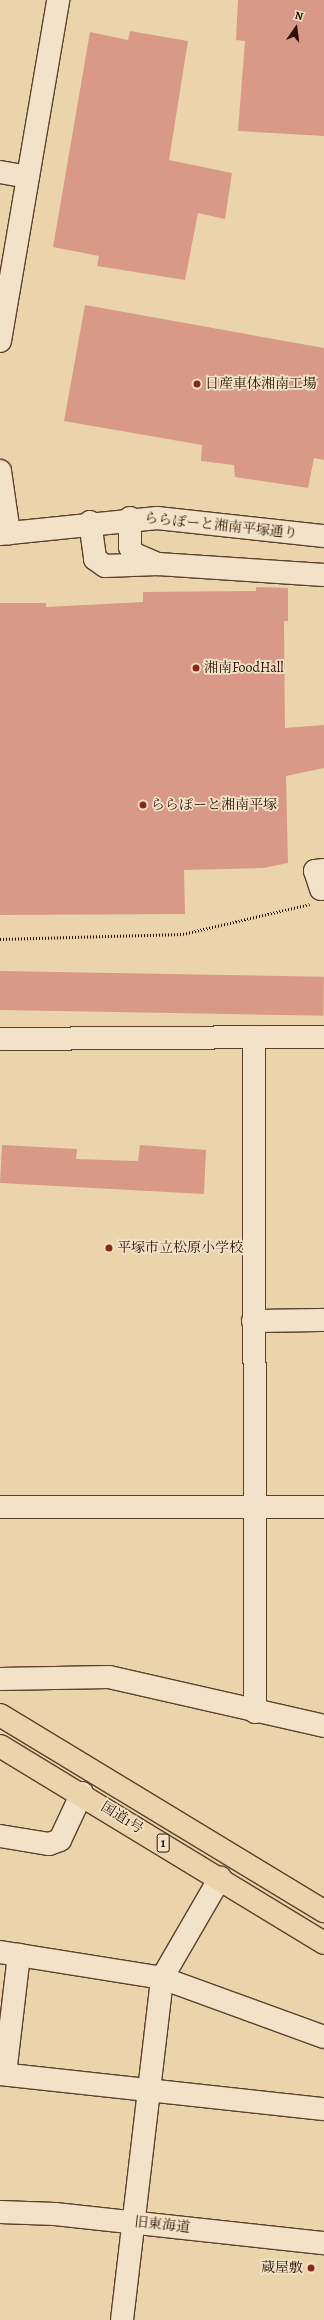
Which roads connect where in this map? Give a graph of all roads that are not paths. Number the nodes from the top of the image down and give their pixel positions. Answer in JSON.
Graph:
{"nodes":[{"id":1,"x":58,"y":0,"type":"edge"},
{"id":2,"x":0,"y":172,"type":"edge"},
{"id":3,"x":28,"y":177,"type":"junction"},
{"id":4,"x":2,"y":307,"type":"edge"},
{"id":5,"x":0,"y":341,"type":"edge"},
{"id":6,"x":0,"y":471,"type":"edge"},
{"id":7,"x":130,"y":518,"type":"junction"},
{"id":8,"x":90,"y":522,"type":"junction"},
{"id":9,"x":5,"y":533,"type":"edge"},
{"id":10,"x":324,"y":536,"type":"edge"},
{"id":11,"x":158,"y":564,"type":"junction"},
{"id":12,"x":324,"y":575,"type":"edge"},
{"id":13,"x":324,"y":1037,"type":"edge"},
{"id":14,"x":0,"y":1039,"type":"edge"},
{"id":15,"x":254,"y":1039,"type":"junction"},
{"id":16,"x":324,"y":1320,"type":"edge"},
{"id":17,"x":253,"y":1321,"type":"junction"},
{"id":18,"x":0,"y":1507,"type":"edge"},
{"id":19,"x":254,"y":1507,"type":"junction"},
{"id":20,"x":324,"y":1507,"type":"edge"},
{"id":21,"x":0,"y":1678,"type":"edge"},
{"id":22,"x":256,"y":1712,"type":"junction"},
{"id":23,"x":0,"y":1715,"type":"edge"},
{"id":24,"x":324,"y":1726,"type":"edge"},
{"id":25,"x":0,"y":1746,"type":"edge"},
{"id":26,"x":82,"y":1793,"type":"junction"},
{"id":27,"x":0,"y":1836,"type":"edge"},
{"id":28,"x":220,"y":1878,"type":"junction"},
{"id":29,"x":324,"y":1911,"type":"edge"},
{"id":30,"x":324,"y":1943,"type":"edge"},
{"id":31,"x":10,"y":1954,"type":"edge"},
{"id":32,"x":162,"y":1978,"type":"junction"},
{"id":33,"x":324,"y":2037,"type":"edge"},
{"id":34,"x":3,"y":2074,"type":"edge"},
{"id":35,"x":148,"y":2089,"type":"junction"},
{"id":36,"x":324,"y":2109,"type":"edge"},
{"id":37,"x":0,"y":2212,"type":"edge"},
{"id":38,"x":133,"y":2222,"type":"junction"},
{"id":39,"x":324,"y":2243,"type":"edge"},
{"id":40,"x":122,"y":2320,"type":"edge"}],
"edges":[{"from":1,"to":3,"type":"street"},
{"from":2,"to":3,"type":"street"},
{"from":3,"to":4,"type":"street"},
{"from":4,"to":5,"type":"street"},
{"from":6,"to":9,"type":"street"},
{"from":7,"to":8,"type":"street","name":"ららぽーと湘南平塚通り"},
{"from":7,"to":10,"type":"street","name":"ららぽーと湘南平塚通り"},
{"from":7,"to":11,"type":"street"},
{"from":8,"to":9,"type":"street","name":"ららぽーと湘南平塚通り"},
{"from":8,"to":11,"type":"street"},
{"from":11,"to":12,"type":"street"},
{"from":13,"to":15,"type":"street"},
{"from":14,"to":15,"type":"street"},
{"from":15,"to":17,"type":"street"},
{"from":16,"to":17,"type":"street"},
{"from":17,"to":19,"type":"street"},
{"from":18,"to":19,"type":"street"},
{"from":19,"to":20,"type":"street"},
{"from":19,"to":22,"type":"street"},
{"from":21,"to":22,"type":"street"},
{"from":22,"to":24,"type":"street"},
{"from":23,"to":29,"type":"highway","name":"国道1号","number":"1"},
{"from":25,"to":26,"type":"highway","name":"国道1号","number":"1"},
{"from":26,"to":27,"type":"street"},
{"from":26,"to":28,"type":"highway","name":"国道1号","number":"1"},
{"from":28,"to":30,"type":"highway","name":"国道1号","number":"1"},
{"from":28,"to":32,"type":"street"},
{"from":31,"to":32,"type":"street"},
{"from":31,"to":34,"type":"street"},
{"from":32,"to":33,"type":"street"},
{"from":32,"to":35,"type":"street"},
{"from":34,"to":35,"type":"street"},
{"from":35,"to":36,"type":"street"},
{"from":35,"to":38,"type":"street"},
{"from":37,"to":38,"type":"street","name":"旧東海道"},
{"from":38,"to":39,"type":"street","name":"旧東海道"},
{"from":38,"to":40,"type":"street"}]}
